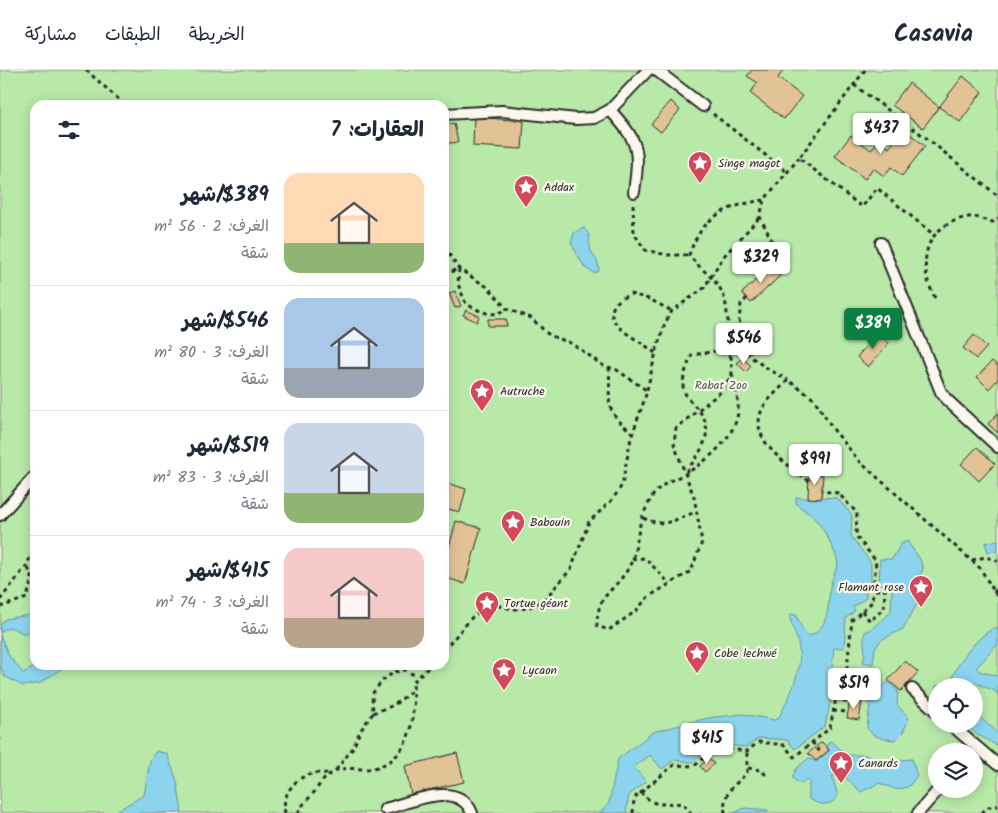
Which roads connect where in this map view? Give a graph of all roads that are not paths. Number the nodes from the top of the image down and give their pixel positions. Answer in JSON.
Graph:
{"nodes":[{"id":1,"x":648,"y":70,"type":"edge"},
{"id":2,"x":656,"y":70,"type":"edge"},
{"id":3,"x":703,"y":106,"type":"road end"},
{"id":4,"x":610,"y":110,"type":"junction"},
{"id":5,"x":449,"y":114,"type":"edge"},
{"id":6,"x":634,"y":192,"type":"road end"},
{"id":7,"x":881,"y":243,"type":"dead end"},
{"id":8,"x":998,"y":447,"type":"edge"},
{"id":9,"x":30,"y":482,"type":"edge"},
{"id":10,"x":0,"y":515,"type":"edge"},
{"id":11,"x":912,"y":689,"type":"dead end"},
{"id":12,"x":928,"y":704,"type":"edge"},
{"id":13,"x":958,"y":733,"type":"edge"},
{"id":14,"x":967,"y":743,"type":"edge"},
{"id":15,"x":983,"y":755,"type":"edge"},
{"id":16,"x":998,"y":765,"type":"edge"},
{"id":17,"x":931,"y":798,"type":"edge"},
{"id":18,"x":385,"y":809,"type":"dead end"},
{"id":19,"x":472,"y":813,"type":"edge"},
{"id":20,"x":918,"y":813,"type":"edge"}],
"edges":[{"from":1,"to":4,"type":"lane"},
{"from":2,"to":3,"type":"lane"},
{"from":4,"to":5,"type":"lane"},
{"from":4,"to":6,"type":"lane"},
{"from":7,"to":8,"type":"lane"},
{"from":9,"to":10,"type":"lane"},
{"from":11,"to":12,"type":"lane"},
{"from":13,"to":14,"type":"lane"},
{"from":15,"to":16,"type":"lane"},
{"from":17,"to":20,"type":"lane"},
{"from":18,"to":19,"type":"lane"}]}
